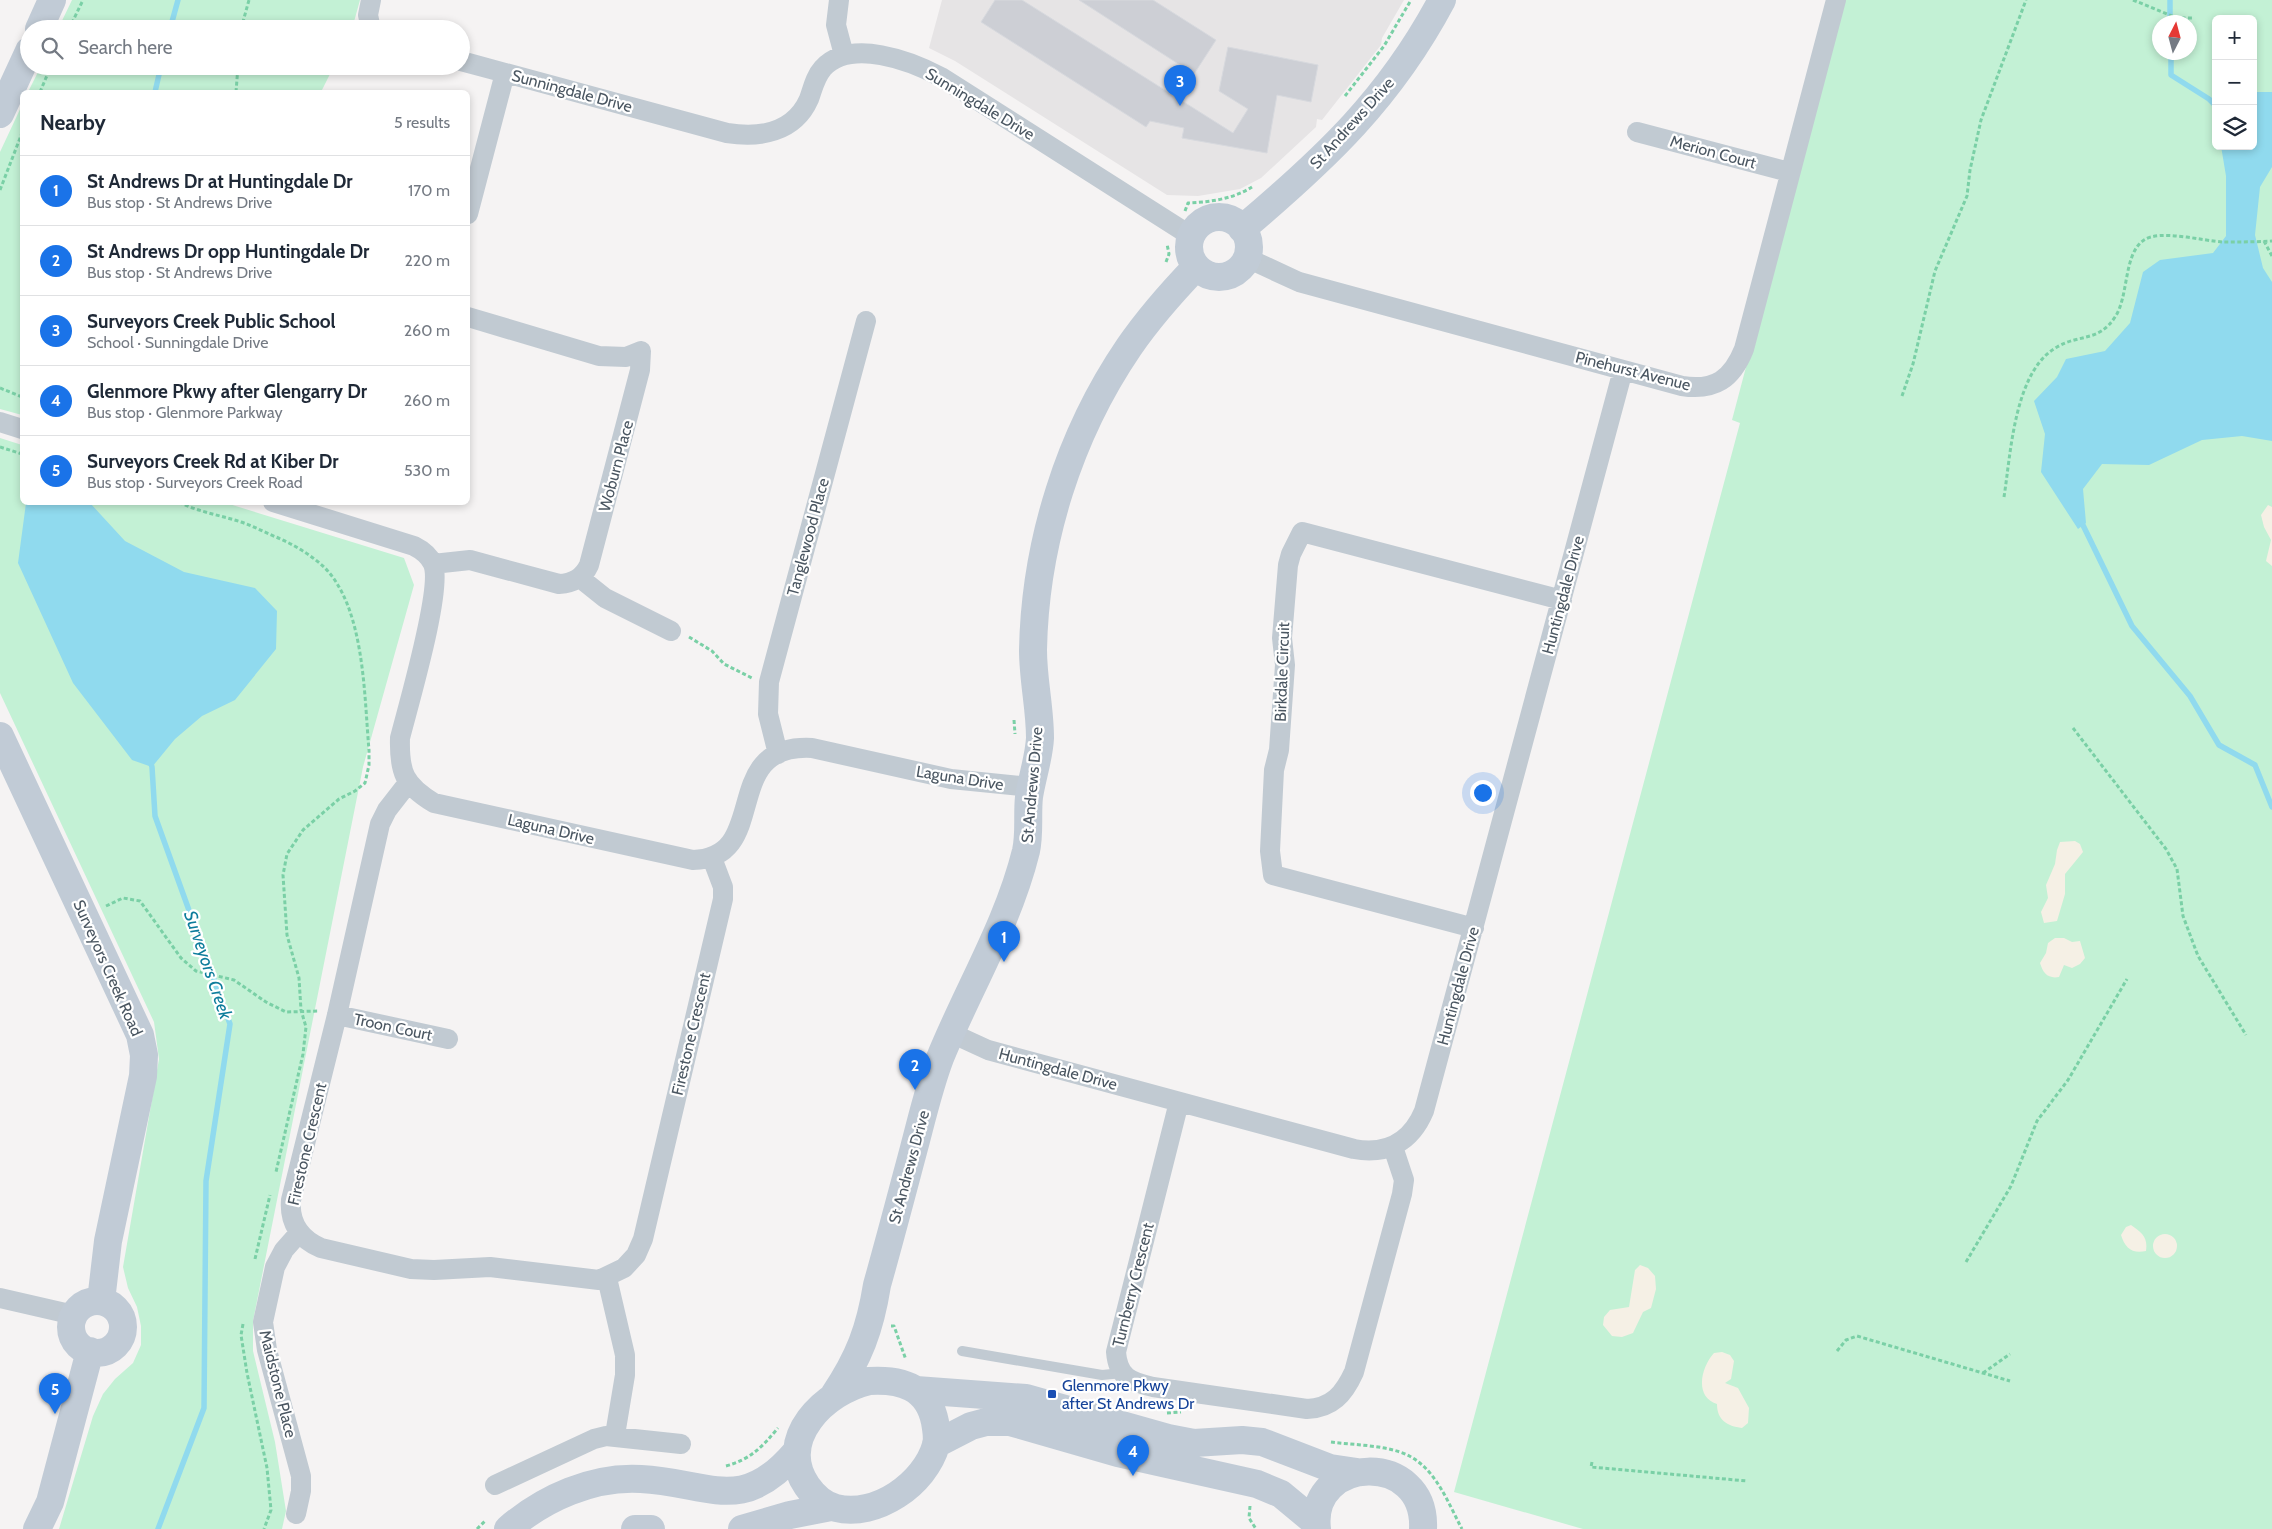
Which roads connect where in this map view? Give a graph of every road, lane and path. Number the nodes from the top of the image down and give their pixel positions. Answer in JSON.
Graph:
{"nodes":[{"id":1,"x":52,"y":0,"type":"edge"},
{"id":2,"x":83,"y":0,"type":"edge"},
{"id":3,"x":249,"y":0,"type":"edge"},
{"id":4,"x":371,"y":0,"type":"edge"},
{"id":5,"x":839,"y":0,"type":"edge"},
{"id":6,"x":1411,"y":0,"type":"edge"},
{"id":7,"x":1442,"y":0,"type":"edge"},
{"id":8,"x":1836,"y":0,"type":"edge"},
{"id":9,"x":2026,"y":0,"type":"edge"},
{"id":10,"x":2134,"y":0,"type":"edge"},
{"id":11,"x":2170,"y":15,"type":"edge"},
{"id":12,"x":43,"y":20,"type":"edge"},
{"id":13,"x":73,"y":20,"type":"edge"},
{"id":14,"x":243,"y":20,"type":"edge"},
{"id":15,"x":369,"y":20,"type":"edge"},
{"id":16,"x":844,"y":55,"type":"junction"},
{"id":17,"x":470,"y":63,"type":"edge"},
{"id":18,"x":20,"y":71,"type":"edge"},
{"id":19,"x":505,"y":73,"type":"junction"},
{"id":20,"x":47,"y":75,"type":"edge"},
{"id":21,"x":237,"y":75,"type":"edge"},
{"id":22,"x":41,"y":90,"type":"edge"},
{"id":23,"x":236,"y":90,"type":"edge"},
{"id":24,"x":1340,"y":104,"type":"dead end"},
{"id":25,"x":0,"y":114,"type":"edge"},
{"id":26,"x":1637,"y":132,"type":"dead end"},
{"id":27,"x":20,"y":138,"type":"edge"},
{"id":28,"x":1789,"y":172,"type":"junction"},
{"id":29,"x":1260,"y":183,"type":"dead end"},
{"id":30,"x":0,"y":190,"type":"edge"},
{"id":31,"x":470,"y":206,"type":"edge"},
{"id":32,"x":1188,"y":224,"type":"junction"},
{"id":33,"x":1242,"y":229,"type":"junction"},
{"id":34,"x":2272,"y":240,"type":"edge"},
{"id":35,"x":2264,"y":241,"type":"junction"},
{"id":36,"x":2272,"y":256,"type":"edge"},
{"id":37,"x":1247,"y":258,"type":"junction"},
{"id":38,"x":1196,"y":267,"type":"junction"},
{"id":39,"x":470,"y":318,"type":"edge"},
{"id":40,"x":866,"y":321,"type":"dead end"},
{"id":41,"x":1623,"y":370,"type":"junction"},
{"id":42,"x":0,"y":388,"type":"edge"},
{"id":43,"x":20,"y":396,"type":"edge"},
{"id":44,"x":1902,"y":396,"type":"dead end"},
{"id":45,"x":0,"y":422,"type":"edge"},
{"id":46,"x":20,"y":428,"type":"edge"},
{"id":47,"x":0,"y":448,"type":"edge"},
{"id":48,"x":20,"y":453,"type":"edge"},
{"id":49,"x":2004,"y":497,"type":"dead end"},
{"id":50,"x":184,"y":505,"type":"edge"},
{"id":51,"x":283,"y":505,"type":"edge"},
{"id":52,"x":433,"y":564,"type":"junction"},
{"id":53,"x":580,"y":578,"type":"junction"},
{"id":54,"x":1562,"y":600,"type":"junction"},
{"id":55,"x":671,"y":631,"type":"joint"},
{"id":56,"x":760,"y":680,"type":"dead end"},
{"id":57,"x":2073,"y":728,"type":"dead end"},
{"id":58,"x":0,"y":736,"type":"edge"},
{"id":59,"x":778,"y":754,"type":"junction"},
{"id":60,"x":408,"y":783,"type":"junction"},
{"id":61,"x":1031,"y":787,"type":"junction"},
{"id":62,"x":712,"y":858,"type":"junction"},
{"id":63,"x":84,"y":915,"type":"junction"},
{"id":64,"x":1474,"y":928,"type":"junction"},
{"id":65,"x":2127,"y":979,"type":"dead end"},
{"id":66,"x":301,"y":1010,"type":"junction"},
{"id":67,"x":337,"y":1015,"type":"junction"},
{"id":68,"x":951,"y":1033,"type":"junction"},
{"id":69,"x":2246,"y":1035,"type":"dead end"},
{"id":70,"x":448,"y":1039,"type":"dead end"},
{"id":71,"x":1179,"y":1102,"type":"junction"},
{"id":72,"x":1393,"y":1147,"type":"junction"},
{"id":73,"x":274,"y":1177,"type":"dead end"},
{"id":74,"x":272,"y":1187,"type":"dead end"},
{"id":75,"x":299,"y":1232,"type":"junction"},
{"id":76,"x":254,"y":1262,"type":"dead end"},
{"id":77,"x":1966,"y":1262,"type":"dead end"},
{"id":78,"x":608,"y":1278,"type":"junction"},
{"id":79,"x":0,"y":1298,"type":"edge"},
{"id":80,"x":101,"y":1302,"type":"junction"},
{"id":81,"x":74,"y":1315,"type":"junction"},
{"id":82,"x":244,"y":1317,"type":"dead end"},
{"id":83,"x":871,"y":1320,"type":"junction"},
{"id":84,"x":90,"y":1351,"type":"junction"},
{"id":85,"x":962,"y":1351,"type":"dead end"},
{"id":86,"x":1837,"y":1351,"type":"dead end"},
{"id":87,"x":2010,"y":1354,"type":"dead end"},
{"id":88,"x":1982,"y":1373,"type":"junction"},
{"id":89,"x":1123,"y":1374,"type":"junction"},
{"id":90,"x":2010,"y":1381,"type":"dead end"},
{"id":91,"x":908,"y":1386,"type":"junction"},
{"id":92,"x":834,"y":1395,"type":"junction"},
{"id":93,"x":615,"y":1435,"type":"junction"},
{"id":94,"x":682,"y":1444,"type":"dead end"},
{"id":95,"x":936,"y":1444,"type":"junction"},
{"id":96,"x":795,"y":1452,"type":"junction"},
{"id":97,"x":1592,"y":1462,"type":"dead end"},
{"id":98,"x":1357,"y":1472,"type":"junction"},
{"id":99,"x":1747,"y":1481,"type":"dead end"},
{"id":100,"x":495,"y":1485,"type":"dead end"},
{"id":101,"x":1252,"y":1499,"type":"dead end"},
{"id":102,"x":831,"y":1507,"type":"junction"},
{"id":103,"x":296,"y":1514,"type":"dead end"},
{"id":104,"x":1316,"y":1526,"type":"edge"},
{"id":105,"x":1426,"y":1526,"type":"edge"},
{"id":106,"x":37,"y":1529,"type":"edge"},
{"id":107,"x":264,"y":1529,"type":"edge"},
{"id":108,"x":508,"y":1529,"type":"edge"},
{"id":109,"x":635,"y":1529,"type":"edge"},
{"id":110,"x":651,"y":1529,"type":"edge"},
{"id":111,"x":742,"y":1529,"type":"edge"},
{"id":112,"x":1256,"y":1529,"type":"edge"}],
"edges":[{"from":1,"to":12,"type":"street"},
{"from":2,"to":13,"type":"path"},
{"from":3,"to":14,"type":"path"},
{"from":4,"to":15,"type":"street"},
{"from":5,"to":16,"type":"street"},
{"from":6,"to":24,"type":"path"},
{"from":7,"to":33,"type":"street","name":"St Andrews Drive"},
{"from":8,"to":28,"type":"street","name":"Pinehurst Avenue"},
{"from":9,"to":44,"type":"path"},
{"from":10,"to":11,"type":"path"},
{"from":16,"to":19,"type":"street","name":"Sunningdale Drive"},
{"from":16,"to":32,"type":"street","name":"Sunningdale Drive"},
{"from":17,"to":19,"type":"street","name":"Sunningdale Drive"},
{"from":18,"to":25,"type":"street"},
{"from":19,"to":31,"type":"street"},
{"from":20,"to":22,"type":"path"},
{"from":21,"to":23,"type":"path"},
{"from":26,"to":28,"type":"street","name":"Merion Court"},
{"from":27,"to":30,"type":"path"},
{"from":28,"to":41,"type":"street","name":"Pinehurst Avenue"},
{"from":29,"to":32,"type":"path"},
{"from":32,"to":33,"type":"street"},
{"from":32,"to":38,"type":"street"},
{"from":33,"to":37,"type":"street"},
{"from":34,"to":35,"type":"path"},
{"from":35,"to":36,"type":"path"},
{"from":35,"to":49,"type":"path"},
{"from":37,"to":38,"type":"street"},
{"from":37,"to":41,"type":"street","name":"Pinehurst Avenue"},
{"from":38,"to":61,"type":"street","name":"St Andrews Drive"},
{"from":39,"to":53,"type":"street","name":"Woburn Place"},
{"from":40,"to":59,"type":"street","name":"Tanglewood Place"},
{"from":41,"to":54,"type":"street","name":"Huntingdale Drive"},
{"from":42,"to":43,"type":"path"},
{"from":45,"to":46,"type":"street"},
{"from":47,"to":48,"type":"path"},
{"from":50,"to":66,"type":"path"},
{"from":51,"to":52,"type":"street"},
{"from":52,"to":53,"type":"street"},
{"from":52,"to":60,"type":"street"},
{"from":53,"to":55,"type":"street"},
{"from":54,"to":64,"type":"street","name":"Huntingdale Drive"},
{"from":54,"to":64,"type":"street","name":"Birkdale Circuit"},
{"from":55,"to":56,"type":"path"},
{"from":57,"to":69,"type":"path"},
{"from":58,"to":63,"type":"street","name":"Surveyors Creek Road"},
{"from":59,"to":61,"type":"street","name":"Laguna Drive"},
{"from":59,"to":62,"type":"street","name":"Laguna Drive"},
{"from":60,"to":62,"type":"street","name":"Laguna Drive"},
{"from":60,"to":67,"type":"street","name":"Firestone Crescent"},
{"from":61,"to":68,"type":"street","name":"St Andrews Drive"},
{"from":62,"to":78,"type":"street","name":"Firestone Crescent"},
{"from":63,"to":66,"type":"path"},
{"from":63,"to":80,"type":"street","name":"Surveyors Creek Road"},
{"from":64,"to":72,"type":"street","name":"Huntingdale Drive"},
{"from":65,"to":77,"type":"path"},
{"from":66,"to":67,"type":"path"},
{"from":66,"to":73,"type":"path"},
{"from":67,"to":70,"type":"street","name":"Troon Court"},
{"from":67,"to":75,"type":"street","name":"Firestone Crescent"},
{"from":68,"to":71,"type":"street","name":"Huntingdale Drive"},
{"from":68,"to":83,"type":"street","name":"St Andrews Drive"},
{"from":71,"to":72,"type":"street","name":"Huntingdale Drive"},
{"from":71,"to":89,"type":"street","name":"Turnberry Crescent"},
{"from":72,"to":89,"type":"street"},
{"from":74,"to":76,"type":"path"},
{"from":75,"to":78,"type":"street"},
{"from":75,"to":103,"type":"street","name":"Maidstone Place"},
{"from":78,"to":93,"type":"street"},
{"from":79,"to":81,"type":"street"},
{"from":80,"to":81,"type":"street"},
{"from":80,"to":84,"type":"street"},
{"from":81,"to":84,"type":"street"},
{"from":82,"to":107,"type":"path"},
{"from":83,"to":91,"type":"street","name":"St Andrews Drive"},
{"from":83,"to":92,"type":"street","name":"St Andrews Drive"},
{"from":84,"to":106,"type":"street"},
{"from":85,"to":89,"type":"lane"},
{"from":86,"to":88,"type":"path"},
{"from":87,"to":88,"type":"path"},
{"from":88,"to":90,"type":"path"},
{"from":91,"to":92,"type":"street"},
{"from":91,"to":95,"type":"street"},
{"from":91,"to":98,"type":"street"},
{"from":92,"to":96,"type":"street"},
{"from":93,"to":94,"type":"street"},
{"from":93,"to":100,"type":"street"},
{"from":95,"to":102,"type":"street"},
{"from":95,"to":104,"type":"street"},
{"from":96,"to":102,"type":"street"},
{"from":96,"to":108,"type":"street"},
{"from":97,"to":99,"type":"path"},
{"from":98,"to":104,"type":"street"},
{"from":98,"to":105,"type":"street"},
{"from":101,"to":112,"type":"path"},
{"from":102,"to":111,"type":"street"},
{"from":109,"to":110,"type":"street"}]}
